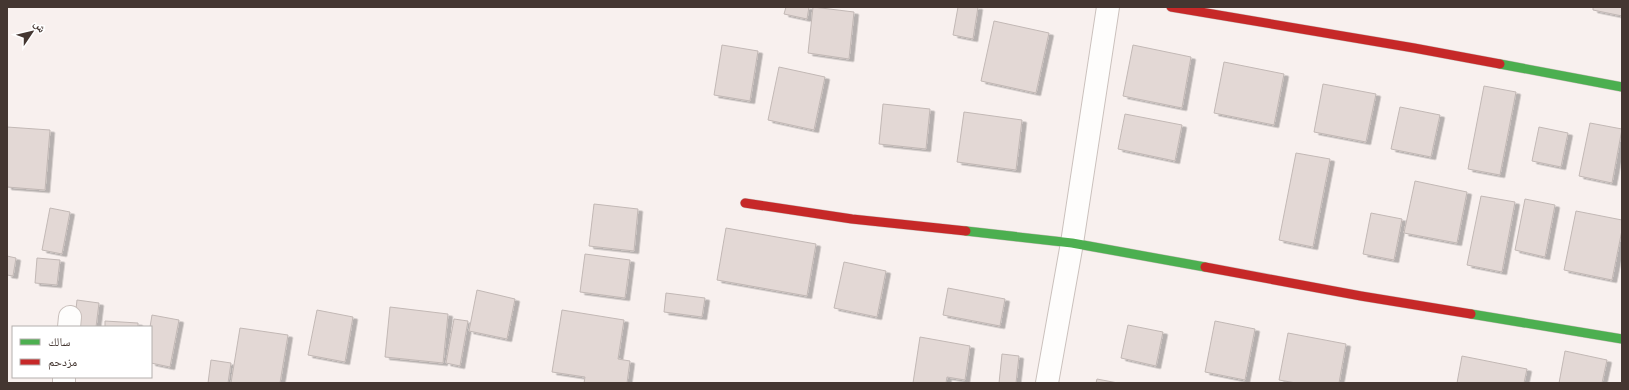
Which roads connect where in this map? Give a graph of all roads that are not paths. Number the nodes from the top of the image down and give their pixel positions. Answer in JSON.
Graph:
{"nodes":[{"id":1,"x":1108,"y":7,"type":"edge"},
{"id":2,"x":1171,"y":7,"type":"edge"},
{"id":3,"x":1622,"y":87,"type":"edge"},
{"id":4,"x":745,"y":203,"type":"dead end"},
{"id":5,"x":1072,"y":243,"type":"junction"},
{"id":6,"x":1622,"y":339,"type":"edge"},
{"id":7,"x":1047,"y":383,"type":"edge"}],
"edges":[{"from":1,"to":5,"type":"street"},
{"from":2,"to":3,"type":"street"},
{"from":4,"to":5,"type":"street"},
{"from":5,"to":6,"type":"street"},
{"from":5,"to":7,"type":"street"}]}
